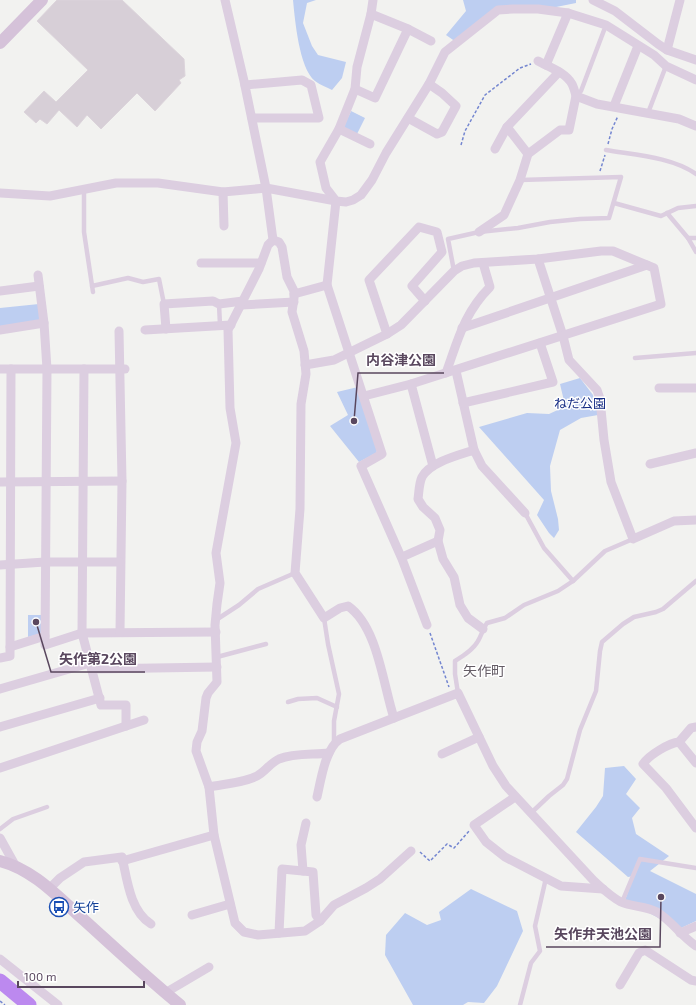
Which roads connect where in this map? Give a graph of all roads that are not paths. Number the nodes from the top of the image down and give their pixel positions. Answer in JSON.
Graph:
{"nodes":[{"id":1,"x":42,"y":0,"type":"edge"},
{"id":2,"x":225,"y":0,"type":"edge"},
{"id":3,"x":373,"y":0,"type":"edge"},
{"id":4,"x":593,"y":0,"type":"edge"},
{"id":5,"x":680,"y":0,"type":"edge"},
{"id":6,"x":568,"y":13,"type":"junction"},
{"id":7,"x":371,"y":14,"type":"junction"},
{"id":8,"x":606,"y":25,"type":"junction"},
{"id":9,"x":408,"y":29,"type":"junction"},
{"id":10,"x":431,"y":41,"type":"dead end"},
{"id":11,"x":0,"y":43,"type":"edge"},
{"id":12,"x":638,"y":46,"type":"junction"},
{"id":13,"x":667,"y":50,"type":"junction"},
{"id":14,"x":696,"y":60,"type":"edge"},
{"id":15,"x":666,"y":66,"type":"junction"},
{"id":16,"x":559,"y":72,"type":"junction"},
{"id":17,"x":696,"y":80,"type":"edge"},
{"id":18,"x":429,"y":84,"type":"junction"},
{"id":19,"x":245,"y":85,"type":"junction"},
{"id":20,"x":356,"y":89,"type":"junction"},
{"id":21,"x":576,"y":96,"type":"junction"},
{"id":22,"x":617,"y":108,"type":"junction"},
{"id":23,"x":648,"y":113,"type":"junction"},
{"id":24,"x":252,"y":118,"type":"junction"},
{"id":25,"x":408,"y":118,"type":"junction"},
{"id":26,"x":696,"y":126,"type":"edge"},
{"id":27,"x":507,"y":127,"type":"junction"},
{"id":28,"x":339,"y":129,"type":"junction"},
{"id":29,"x":370,"y":144,"type":"dead end"},
{"id":30,"x":495,"y":149,"type":"dead end"},
{"id":31,"x":606,"y":150,"type":"road end"},
{"id":32,"x":528,"y":154,"type":"junction"},
{"id":33,"x":696,"y":174,"type":"edge"},
{"id":34,"x":520,"y":180,"type":"junction"},
{"id":35,"x":266,"y":188,"type":"junction"},
{"id":36,"x":84,"y":189,"type":"junction"},
{"id":37,"x":223,"y":192,"type":"junction"},
{"id":38,"x":0,"y":193,"type":"edge"},
{"id":39,"x":336,"y":201,"type":"junction"},
{"id":40,"x":614,"y":203,"type":"junction"},
{"id":41,"x":696,"y":206,"type":"edge"},
{"id":42,"x":667,"y":213,"type":"junction"},
{"id":43,"x":224,"y":226,"type":"dead end"},
{"id":44,"x":479,"y":232,"type":"junction"},
{"id":45,"x":688,"y":238,"type":"junction"},
{"id":46,"x":696,"y":238,"type":"edge"},
{"id":47,"x":273,"y":240,"type":"junction"},
{"id":48,"x":696,"y":252,"type":"edge"},
{"id":49,"x":538,"y":259,"type":"junction"},
{"id":50,"x":201,"y":263,"type":"dead end"},
{"id":51,"x":261,"y":264,"type":"junction"},
{"id":52,"x":483,"y":264,"type":"junction"},
{"id":53,"x":647,"y":265,"type":"junction"},
{"id":54,"x":454,"y":271,"type":"junction"},
{"id":55,"x":38,"y":275,"type":"dead end"},
{"id":56,"x":327,"y":285,"type":"junction"},
{"id":57,"x":39,"y":286,"type":"junction"},
{"id":58,"x":0,"y":291,"type":"edge"},
{"id":59,"x":550,"y":297,"type":"junction"},
{"id":60,"x":294,"y":298,"type":"junction"},
{"id":61,"x":425,"y":301,"type":"junction"},
{"id":62,"x":242,"y":303,"type":"junction"},
{"id":63,"x":164,"y":304,"type":"junction"},
{"id":64,"x":219,"y":304,"type":"junction"},
{"id":65,"x":44,"y":323,"type":"junction"},
{"id":66,"x":220,"y":325,"type":"junction"},
{"id":67,"x":231,"y":325,"type":"junction"},
{"id":68,"x":166,"y":328,"type":"junction"},
{"id":69,"x":462,"y":328,"type":"junction"},
{"id":70,"x":0,"y":330,"type":"edge"},
{"id":71,"x":145,"y":330,"type":"dead end"},
{"id":72,"x":119,"y":331,"type":"dead end"},
{"id":73,"x":387,"y":334,"type":"junction"},
{"id":74,"x":563,"y":336,"type":"junction"},
{"id":75,"x":540,"y":343,"type":"junction"},
{"id":76,"x":349,"y":352,"type":"junction"},
{"id":77,"x":696,"y":353,"type":"edge"},
{"id":78,"x":635,"y":358,"type":"dead end"},
{"id":79,"x":306,"y":365,"type":"junction"},
{"id":80,"x":0,"y":369,"type":"edge"},
{"id":81,"x":11,"y":369,"type":"junction"},
{"id":82,"x":47,"y":369,"type":"junction"},
{"id":83,"x":84,"y":369,"type":"junction"},
{"id":84,"x":123,"y":369,"type":"junction"},
{"id":85,"x":456,"y":370,"type":"junction"},
{"id":86,"x":446,"y":373,"type":"junction"},
{"id":87,"x":411,"y":384,"type":"junction"},
{"id":88,"x":659,"y":388,"type":"dead end"},
{"id":89,"x":696,"y":388,"type":"edge"},
{"id":90,"x":364,"y":396,"type":"junction"},
{"id":91,"x":464,"y":403,"type":"junction"},
{"id":92,"x":474,"y":450,"type":"junction"},
{"id":93,"x":696,"y":453,"type":"edge"},
{"id":94,"x":650,"y":464,"type":"dead end"},
{"id":95,"x":433,"y":466,"type":"junction"},
{"id":96,"x":83,"y":481,"type":"junction"},
{"id":97,"x":122,"y":481,"type":"junction"},
{"id":98,"x":0,"y":482,"type":"edge"},
{"id":99,"x":10,"y":482,"type":"junction"},
{"id":100,"x":46,"y":482,"type":"junction"},
{"id":101,"x":525,"y":514,"type":"joint"},
{"id":102,"x":696,"y":520,"type":"edge"},
{"id":103,"x":633,"y":539,"type":"junction"},
{"id":104,"x":438,"y":541,"type":"junction"},
{"id":105,"x":402,"y":557,"type":"junction"},
{"id":106,"x":45,"y":562,"type":"junction"},
{"id":107,"x":82,"y":562,"type":"junction"},
{"id":108,"x":120,"y":562,"type":"junction"},
{"id":109,"x":0,"y":565,"type":"edge"},
{"id":110,"x":10,"y":565,"type":"junction"},
{"id":111,"x":295,"y":573,"type":"junction"},
{"id":112,"x":573,"y":581,"type":"junction"},
{"id":113,"x":696,"y":581,"type":"edge"},
{"id":114,"x":324,"y":618,"type":"junction"},
{"id":115,"x":216,"y":620,"type":"junction"},
{"id":116,"x":427,"y":625,"type":"road end"},
{"id":117,"x":483,"y":629,"type":"junction"},
{"id":118,"x":120,"y":632,"type":"junction"},
{"id":119,"x":216,"y":632,"type":"junction"},
{"id":120,"x":82,"y":633,"type":"junction"},
{"id":121,"x":45,"y":636,"type":"junction"},
{"id":122,"x":266,"y":644,"type":"dead end"},
{"id":123,"x":10,"y":647,"type":"junction"},
{"id":124,"x":217,"y":657,"type":"junction"},
{"id":125,"x":0,"y":658,"type":"edge"},
{"id":126,"x":91,"y":666,"type":"junction"},
{"id":127,"x":217,"y":668,"type":"junction"},
{"id":128,"x":0,"y":689,"type":"edge"},
{"id":129,"x":455,"y":694,"type":"junction"},
{"id":130,"x":100,"y":698,"type":"junction"},
{"id":131,"x":288,"y":702,"type":"dead end"},
{"id":132,"x":337,"y":707,"type":"junction"},
{"id":133,"x":394,"y":718,"type":"junction"},
{"id":134,"x":144,"y":720,"type":"dead end"},
{"id":135,"x":126,"y":726,"type":"junction"},
{"id":136,"x":0,"y":727,"type":"edge"},
{"id":137,"x":696,"y":727,"type":"edge"},
{"id":138,"x":479,"y":736,"type":"junction"},
{"id":139,"x":679,"y":742,"type":"junction"},
{"id":140,"x":334,"y":743,"type":"junction"},
{"id":141,"x":329,"y":753,"type":"junction"},
{"id":142,"x":442,"y":754,"type":"dead end"},
{"id":143,"x":696,"y":763,"type":"edge"},
{"id":144,"x":0,"y":768,"type":"edge"},
{"id":145,"x":209,"y":787,"type":"junction"},
{"id":146,"x":317,"y":797,"type":"dead end"},
{"id":147,"x":515,"y":797,"type":"junction"},
{"id":148,"x":47,"y":807,"type":"dead end"},
{"id":149,"x":530,"y":814,"type":"junction"},
{"id":150,"x":306,"y":823,"type":"dead end"},
{"id":151,"x":696,"y":828,"type":"edge"},
{"id":152,"x":0,"y":829,"type":"edge"},
{"id":153,"x":214,"y":835,"type":"junction"},
{"id":154,"x":0,"y":838,"type":"edge"},
{"id":155,"x":412,"y":851,"type":"road end"},
{"id":156,"x":122,"y":860,"type":"junction"},
{"id":157,"x":0,"y":861,"type":"edge"},
{"id":158,"x":15,"y":865,"type":"junction"},
{"id":159,"x":696,"y":868,"type":"edge"},
{"id":160,"x":303,"y":871,"type":"junction"},
{"id":161,"x":546,"y":878,"type":"junction"},
{"id":162,"x":49,"y":889,"type":"junction"},
{"id":163,"x":603,"y":889,"type":"junction"},
{"id":164,"x":622,"y":902,"type":"junction"},
{"id":165,"x":230,"y":904,"type":"junction"},
{"id":166,"x":192,"y":915,"type":"dead end"},
{"id":167,"x":320,"y":921,"type":"junction"},
{"id":168,"x":151,"y":924,"type":"dead end"},
{"id":169,"x":696,"y":926,"type":"edge"},
{"id":170,"x":279,"y":933,"type":"junction"},
{"id":171,"x":680,"y":933,"type":"junction"},
{"id":172,"x":696,"y":946,"type":"edge"},
{"id":173,"x":0,"y":959,"type":"edge"},
{"id":174,"x":209,"y":967,"type":"dead end"},
{"id":175,"x":696,"y":981,"type":"edge"},
{"id":176,"x":620,"y":985,"type":"dead end"},
{"id":177,"x":165,"y":993,"type":"junction"},
{"id":178,"x":58,"y":1005,"type":"edge"},
{"id":179,"x":180,"y":1005,"type":"edge"},
{"id":180,"x":520,"y":1005,"type":"edge"}],
"edges":[{"from":1,"to":11,"type":"street"},
{"from":2,"to":19,"type":"street"},
{"from":3,"to":7,"type":"street"},
{"from":4,"to":13,"type":"street"},
{"from":5,"to":13,"type":"street"},
{"from":6,"to":8,"type":"street"},
{"from":6,"to":16,"type":"street"},
{"from":6,"to":18,"type":"street"},
{"from":7,"to":9,"type":"street"},
{"from":7,"to":20,"type":"street"},
{"from":8,"to":12,"type":"street"},
{"from":8,"to":21,"type":"lane"},
{"from":9,"to":10,"type":"street"},
{"from":9,"to":20,"type":"street"},
{"from":12,"to":15,"type":"street"},
{"from":12,"to":22,"type":"street"},
{"from":13,"to":14,"type":"street"},
{"from":15,"to":17,"type":"street"},
{"from":15,"to":23,"type":"lane"},
{"from":16,"to":21,"type":"street"},
{"from":16,"to":27,"type":"street"},
{"from":18,"to":25,"type":"street"},
{"from":18,"to":25,"type":"street"},
{"from":19,"to":24,"type":"street"},
{"from":19,"to":24,"type":"street"},
{"from":20,"to":28,"type":"street"},
{"from":21,"to":22,"type":"street"},
{"from":21,"to":32,"type":"street"},
{"from":22,"to":23,"type":"street"},
{"from":23,"to":26,"type":"street"},
{"from":24,"to":35,"type":"street"},
{"from":25,"to":39,"type":"street"},
{"from":27,"to":30,"type":"street"},
{"from":27,"to":32,"type":"street"},
{"from":28,"to":29,"type":"street"},
{"from":28,"to":39,"type":"street"},
{"from":31,"to":33,"type":"lane"},
{"from":32,"to":34,"type":"street"},
{"from":34,"to":40,"type":"lane"},
{"from":34,"to":44,"type":"street"},
{"from":35,"to":37,"type":"street"},
{"from":35,"to":39,"type":"street"},
{"from":35,"to":47,"type":"street"},
{"from":36,"to":37,"type":"street"},
{"from":36,"to":38,"type":"street"},
{"from":36,"to":63,"type":"lane"},
{"from":37,"to":43,"type":"street"},
{"from":39,"to":56,"type":"street"},
{"from":40,"to":42,"type":"lane"},
{"from":40,"to":44,"type":"lane"},
{"from":41,"to":42,"type":"lane"},
{"from":42,"to":45,"type":"lane"},
{"from":44,"to":54,"type":"lane"},
{"from":45,"to":46,"type":"lane"},
{"from":45,"to":48,"type":"lane"},
{"from":47,"to":51,"type":"street"},
{"from":47,"to":60,"type":"street"},
{"from":49,"to":52,"type":"street"},
{"from":49,"to":53,"type":"street"},
{"from":49,"to":59,"type":"street"},
{"from":50,"to":51,"type":"street"},
{"from":51,"to":62,"type":"street"},
{"from":52,"to":54,"type":"street"},
{"from":52,"to":69,"type":"street"},
{"from":53,"to":59,"type":"street"},
{"from":53,"to":74,"type":"street"},
{"from":54,"to":61,"type":"street"},
{"from":55,"to":57,"type":"street"},
{"from":56,"to":60,"type":"street"},
{"from":56,"to":76,"type":"street"},
{"from":57,"to":58,"type":"street"},
{"from":57,"to":65,"type":"street"},
{"from":59,"to":69,"type":"street"},
{"from":59,"to":74,"type":"street"},
{"from":60,"to":62,"type":"street"},
{"from":60,"to":79,"type":"street"},
{"from":61,"to":73,"type":"street"},
{"from":61,"to":73,"type":"street"},
{"from":62,"to":64,"type":"street"},
{"from":62,"to":67,"type":"street"},
{"from":63,"to":64,"type":"street"},
{"from":63,"to":68,"type":"street"},
{"from":64,"to":66,"type":"lane"},
{"from":65,"to":70,"type":"street"},
{"from":65,"to":82,"type":"street"},
{"from":66,"to":67,"type":"street"},
{"from":66,"to":68,"type":"street"},
{"from":67,"to":115,"type":"street"},
{"from":68,"to":71,"type":"street"},
{"from":69,"to":86,"type":"street"},
{"from":72,"to":84,"type":"street"},
{"from":73,"to":76,"type":"street"},
{"from":74,"to":75,"type":"street"},
{"from":74,"to":103,"type":"street"},
{"from":75,"to":85,"type":"street"},
{"from":75,"to":91,"type":"street"},
{"from":76,"to":79,"type":"street"},
{"from":76,"to":90,"type":"street"},
{"from":77,"to":78,"type":"lane"},
{"from":79,"to":111,"type":"street"},
{"from":80,"to":81,"type":"street"},
{"from":81,"to":82,"type":"street"},
{"from":81,"to":99,"type":"street"},
{"from":82,"to":83,"type":"street"},
{"from":82,"to":100,"type":"street"},
{"from":83,"to":84,"type":"street"},
{"from":83,"to":96,"type":"street"},
{"from":84,"to":97,"type":"street"},
{"from":85,"to":86,"type":"street"},
{"from":85,"to":91,"type":"street"},
{"from":86,"to":87,"type":"street"},
{"from":87,"to":90,"type":"street"},
{"from":87,"to":95,"type":"street"},
{"from":88,"to":89,"type":"street"},
{"from":90,"to":105,"type":"street"},
{"from":91,"to":92,"type":"street"},
{"from":92,"to":95,"type":"street"},
{"from":92,"to":101,"type":"street"},
{"from":93,"to":94,"type":"street"},
{"from":95,"to":104,"type":"street"},
{"from":96,"to":97,"type":"street"},
{"from":96,"to":100,"type":"street"},
{"from":96,"to":107,"type":"street"},
{"from":97,"to":108,"type":"street"},
{"from":98,"to":99,"type":"street"},
{"from":99,"to":100,"type":"street"},
{"from":99,"to":110,"type":"street"},
{"from":100,"to":106,"type":"street"},
{"from":101,"to":112,"type":"lane"},
{"from":102,"to":103,"type":"street"},
{"from":103,"to":112,"type":"lane"},
{"from":104,"to":105,"type":"street"},
{"from":104,"to":117,"type":"street"},
{"from":105,"to":116,"type":"street"},
{"from":106,"to":107,"type":"street"},
{"from":106,"to":110,"type":"street"},
{"from":106,"to":121,"type":"street"},
{"from":107,"to":108,"type":"street"},
{"from":107,"to":120,"type":"street"},
{"from":108,"to":118,"type":"street"},
{"from":109,"to":110,"type":"street"},
{"from":110,"to":123,"type":"street"},
{"from":111,"to":114,"type":"street"},
{"from":111,"to":115,"type":"lane"},
{"from":112,"to":117,"type":"lane"},
{"from":113,"to":149,"type":"lane"},
{"from":114,"to":132,"type":"lane"},
{"from":114,"to":133,"type":"street"},
{"from":115,"to":119,"type":"street"},
{"from":117,"to":129,"type":"lane"},
{"from":118,"to":119,"type":"street"},
{"from":118,"to":120,"type":"street"},
{"from":119,"to":124,"type":"street"},
{"from":120,"to":121,"type":"street"},
{"from":120,"to":126,"type":"street"},
{"from":121,"to":123,"type":"street"},
{"from":122,"to":124,"type":"lane"},
{"from":123,"to":125,"type":"street"},
{"from":124,"to":127,"type":"street"},
{"from":126,"to":127,"type":"street"},
{"from":126,"to":128,"type":"street"},
{"from":126,"to":130,"type":"street"},
{"from":127,"to":145,"type":"street"},
{"from":129,"to":133,"type":"street"},
{"from":129,"to":138,"type":"street"},
{"from":130,"to":135,"type":"street"},
{"from":130,"to":136,"type":"street"},
{"from":131,"to":132,"type":"lane"},
{"from":132,"to":140,"type":"lane"},
{"from":133,"to":140,"type":"street"},
{"from":134,"to":135,"type":"street"},
{"from":135,"to":144,"type":"street"},
{"from":137,"to":139,"type":"street"},
{"from":138,"to":142,"type":"street"},
{"from":138,"to":147,"type":"street"},
{"from":139,"to":143,"type":"street"},
{"from":139,"to":151,"type":"street"},
{"from":140,"to":141,"type":"street"},
{"from":141,"to":145,"type":"street"},
{"from":141,"to":146,"type":"street"},
{"from":145,"to":153,"type":"street"},
{"from":147,"to":149,"type":"street"},
{"from":147,"to":161,"type":"street"},
{"from":148,"to":152,"type":"lane"},
{"from":149,"to":163,"type":"street"},
{"from":150,"to":160,"type":"street"},
{"from":153,"to":156,"type":"street"},
{"from":153,"to":165,"type":"street"},
{"from":154,"to":158,"type":"street"},
{"from":155,"to":167,"type":"street"},
{"from":156,"to":162,"type":"street"},
{"from":156,"to":168,"type":"street"},
{"from":157,"to":158,"type":"street"},
{"from":158,"to":162,"type":"street"},
{"from":159,"to":164,"type":"lane"},
{"from":160,"to":167,"type":"street"},
{"from":160,"to":170,"type":"street"},
{"from":161,"to":163,"type":"street"},
{"from":161,"to":180,"type":"lane"},
{"from":162,"to":177,"type":"street"},
{"from":163,"to":164,"type":"street"},
{"from":164,"to":171,"type":"street"},
{"from":165,"to":166,"type":"street"},
{"from":165,"to":170,"type":"street"},
{"from":167,"to":170,"type":"street"},
{"from":169,"to":171,"type":"street"},
{"from":171,"to":172,"type":"street"},
{"from":173,"to":178,"type":"street"},
{"from":174,"to":177,"type":"street"},
{"from":175,"to":176,"type":"street"},
{"from":177,"to":179,"type":"street"}]}
